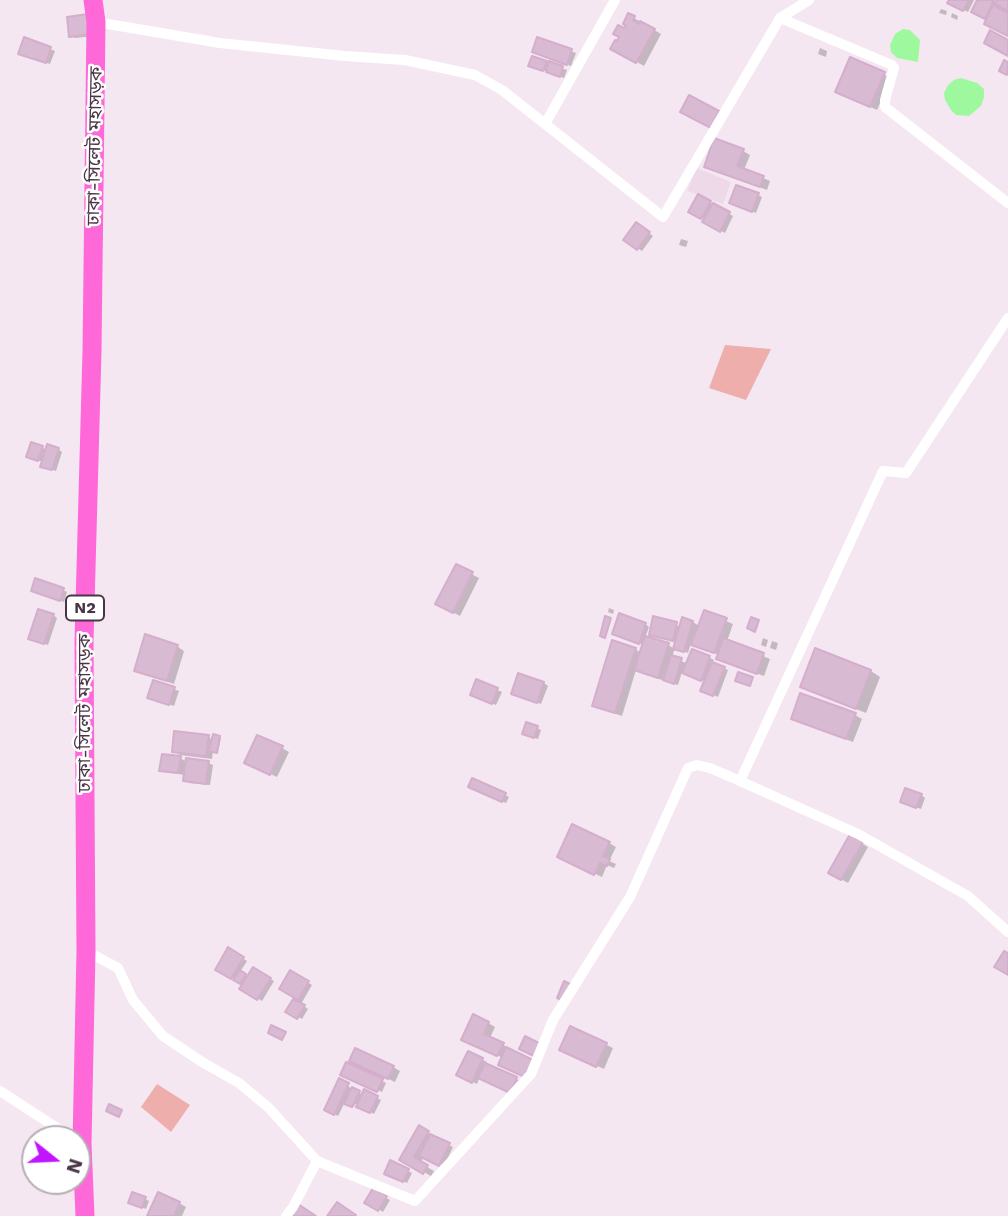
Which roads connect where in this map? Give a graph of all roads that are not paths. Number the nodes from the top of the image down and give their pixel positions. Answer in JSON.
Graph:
{"nodes":[{"id":1,"x":93,"y":0,"type":"edge"},
{"id":2,"x":615,"y":0,"type":"edge"},
{"id":3,"x":809,"y":0,"type":"edge"},
{"id":4,"x":780,"y":18,"type":"junction"},
{"id":5,"x":96,"y":22,"type":"junction"},
{"id":6,"x":545,"y":124,"type":"junction"},
{"id":7,"x":1008,"y":203,"type":"edge"},
{"id":8,"x":1008,"y":318,"type":"edge"},
{"id":9,"x":740,"y":781,"type":"junction"},
{"id":10,"x":1008,"y":932,"type":"edge"},
{"id":11,"x":86,"y":951,"type":"junction"},
{"id":12,"x":0,"y":1091,"type":"edge"},
{"id":13,"x":53,"y":1125,"type":"edge"},
{"id":14,"x":79,"y":1125,"type":"edge"},
{"id":15,"x":317,"y":1161,"type":"junction"},
{"id":16,"x":83,"y":1195,"type":"edge"},
{"id":17,"x":85,"y":1216,"type":"edge"},
{"id":18,"x":286,"y":1216,"type":"edge"}],
"edges":[{"from":1,"to":5,"type":"highway","name":"ঢাকা-সিলেট মহাসড়ক","number":"N2"},
{"from":2,"to":6,"type":"street"},
{"from":3,"to":4,"type":"street"},
{"from":4,"to":6,"type":"street"},
{"from":4,"to":7,"type":"street"},
{"from":5,"to":6,"type":"street"},
{"from":5,"to":11,"type":"highway","name":"ঢাকা-সিলেট মহাসড়ক","number":"N2"},
{"from":8,"to":9,"type":"street"},
{"from":9,"to":10,"type":"street"},
{"from":9,"to":15,"type":"street"},
{"from":11,"to":14,"type":"highway","name":"ঢাকা-সিলেট মহাসড়ক","number":"N2"},
{"from":11,"to":15,"type":"street"},
{"from":12,"to":13,"type":"street"},
{"from":15,"to":18,"type":"street"},
{"from":16,"to":17,"type":"highway","name":"ঢাকা-সিলেট মহাসড়ক","number":"N2"}]}
